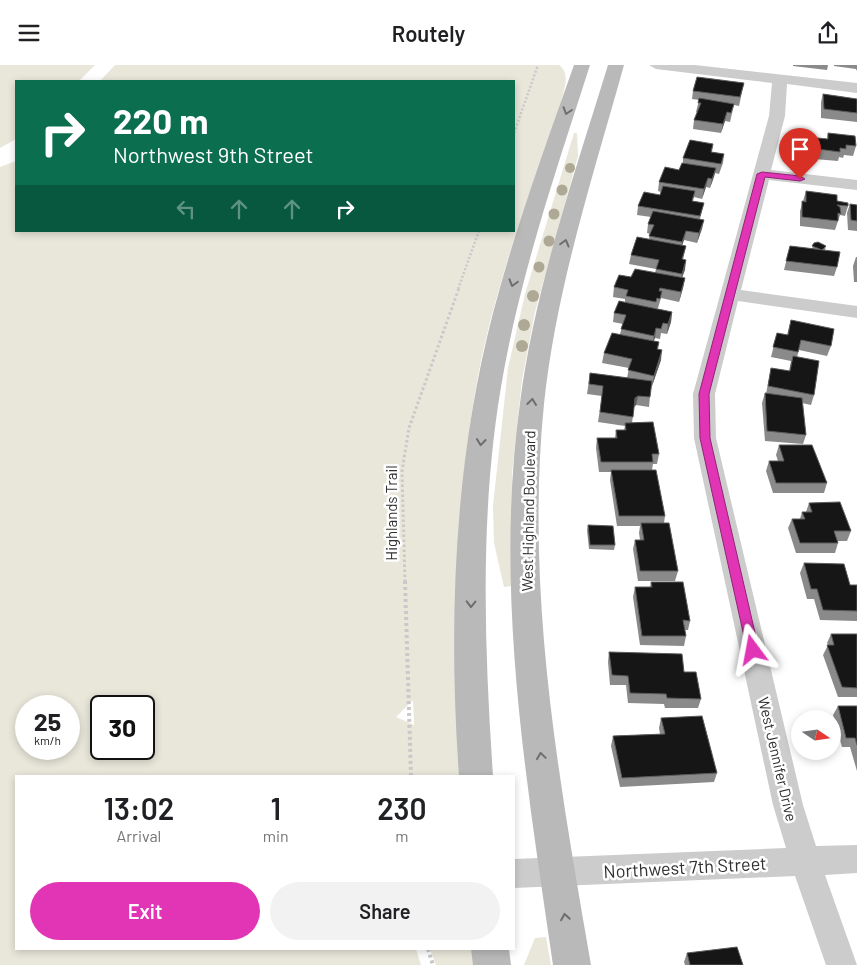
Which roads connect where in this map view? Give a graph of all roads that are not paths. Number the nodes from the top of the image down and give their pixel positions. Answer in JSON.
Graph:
{"nodes":[{"id":1,"x":582,"y":65,"type":"edge"},
{"id":2,"x":616,"y":65,"type":"edge"},
{"id":3,"x":656,"y":65,"type":"edge"},
{"id":4,"x":780,"y":81,"type":"junction"},
{"id":5,"x":857,"y":88,"type":"edge"},
{"id":6,"x":762,"y":174,"type":"junction"},
{"id":7,"x":857,"y":185,"type":"edge"},
{"id":8,"x":729,"y":294,"type":"junction"},
{"id":9,"x":857,"y":311,"type":"edge"},
{"id":10,"x":476,"y":775,"type":"edge"},
{"id":11,"x":857,"y":859,"type":"edge"},
{"id":12,"x":805,"y":861,"type":"junction"},
{"id":13,"x":557,"y":872,"type":"junction"},
{"id":14,"x":515,"y":874,"type":"edge"},
{"id":15,"x":490,"y":950,"type":"edge"},
{"id":16,"x":492,"y":965,"type":"edge"},
{"id":17,"x":572,"y":965,"type":"edge"},
{"id":18,"x":842,"y":965,"type":"edge"}],
"edges":[{"from":1,"to":10,"type":"main road","one_way":true},
{"from":13,"to":2,"type":"main road","name":"West Highland Boulevard","one_way":true},
{"from":3,"to":4,"type":"street"},
{"from":4,"to":5,"type":"street"},
{"from":4,"to":6,"type":"street","name":"West Jennifer Drive"},
{"from":6,"to":7,"type":"street"},
{"from":6,"to":8,"type":"street","name":"West Jennifer Drive"},
{"from":8,"to":9,"type":"street"},
{"from":8,"to":12,"type":"street","name":"West Jennifer Drive"},
{"from":11,"to":12,"type":"street","name":"Northwest 7th Street"},
{"from":12,"to":13,"type":"street","name":"Northwest 7th Street"},
{"from":12,"to":18,"type":"street","name":"West Jennifer Drive"},
{"from":13,"to":14,"type":"street","name":"Northwest 7th Street"},
{"from":17,"to":13,"type":"main road","name":"West Highland Boulevard","one_way":true},
{"from":15,"to":16,"type":"main road"}]}
